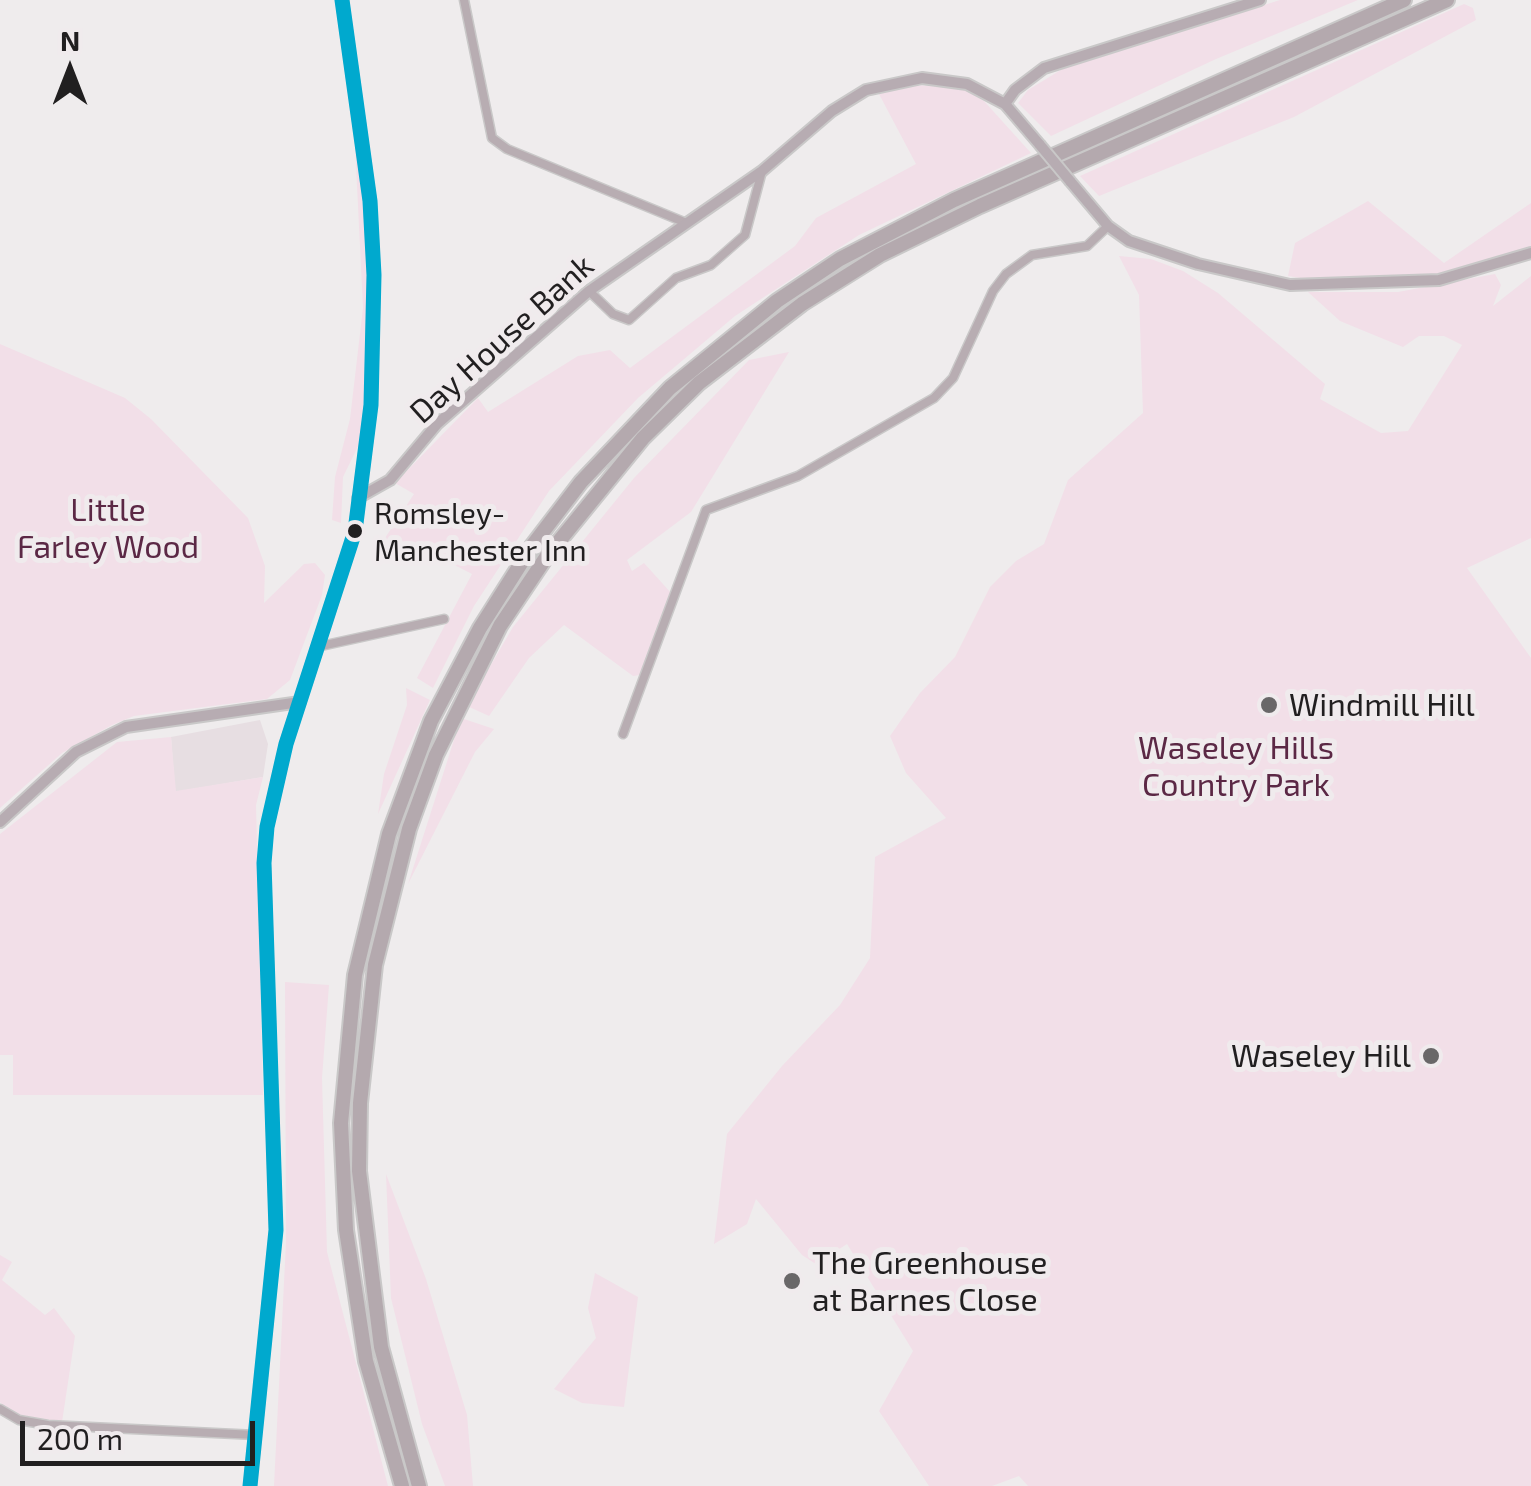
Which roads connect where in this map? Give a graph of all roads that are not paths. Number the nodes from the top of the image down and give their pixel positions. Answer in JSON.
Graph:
{"nodes":[{"id":1,"x":342,"y":0,"type":"edge"},
{"id":2,"x":464,"y":0,"type":"edge"},
{"id":3,"x":1260,"y":0,"type":"edge"},
{"id":4,"x":1404,"y":0,"type":"edge"},
{"id":5,"x":1448,"y":0,"type":"edge"},
{"id":6,"x":1005,"y":104,"type":"junction"},
{"id":7,"x":762,"y":171,"type":"junction"},
{"id":8,"x":684,"y":222,"type":"junction"},
{"id":9,"x":1108,"y":226,"type":"junction"},
{"id":10,"x":1531,"y":253,"type":"edge"},
{"id":11,"x":588,"y":291,"type":"junction"},
{"id":12,"x":358,"y":498,"type":"junction"},
{"id":13,"x":444,"y":619,"type":"dead end"},
{"id":14,"x":321,"y":646,"type":"junction"},
{"id":15,"x":300,"y":702,"type":"junction"},
{"id":16,"x":623,"y":734,"type":"dead end"},
{"id":17,"x":0,"y":822,"type":"edge"},
{"id":18,"x":0,"y":1409,"type":"edge"},
{"id":19,"x":256,"y":1435,"type":"junction"},
{"id":20,"x":250,"y":1486,"type":"edge"},
{"id":21,"x":402,"y":1486,"type":"edge"},
{"id":22,"x":419,"y":1486,"type":"edge"}],
"edges":[{"from":1,"to":12,"type":"street"},
{"from":2,"to":8,"type":"street"},
{"from":3,"to":6,"type":"street"},
{"from":4,"to":21,"type":"highway"},
{"from":5,"to":22,"type":"highway"},
{"from":6,"to":7,"type":"street","name":"Day House Bank"},
{"from":6,"to":9,"type":"street","bridge":true},
{"from":7,"to":8,"type":"street","name":"Day House Bank"},
{"from":7,"to":11,"type":"street"},
{"from":8,"to":11,"type":"street","name":"Day House Bank"},
{"from":9,"to":10,"type":"street"},
{"from":9,"to":16,"type":"street"},
{"from":11,"to":12,"type":"street","name":"Day House Bank"},
{"from":12,"to":14,"type":"street"},
{"from":13,"to":14,"type":"street"},
{"from":14,"to":15,"type":"street"},
{"from":15,"to":17,"type":"street"},
{"from":15,"to":19,"type":"street"},
{"from":18,"to":19,"type":"street"},
{"from":19,"to":20,"type":"street"}]}
